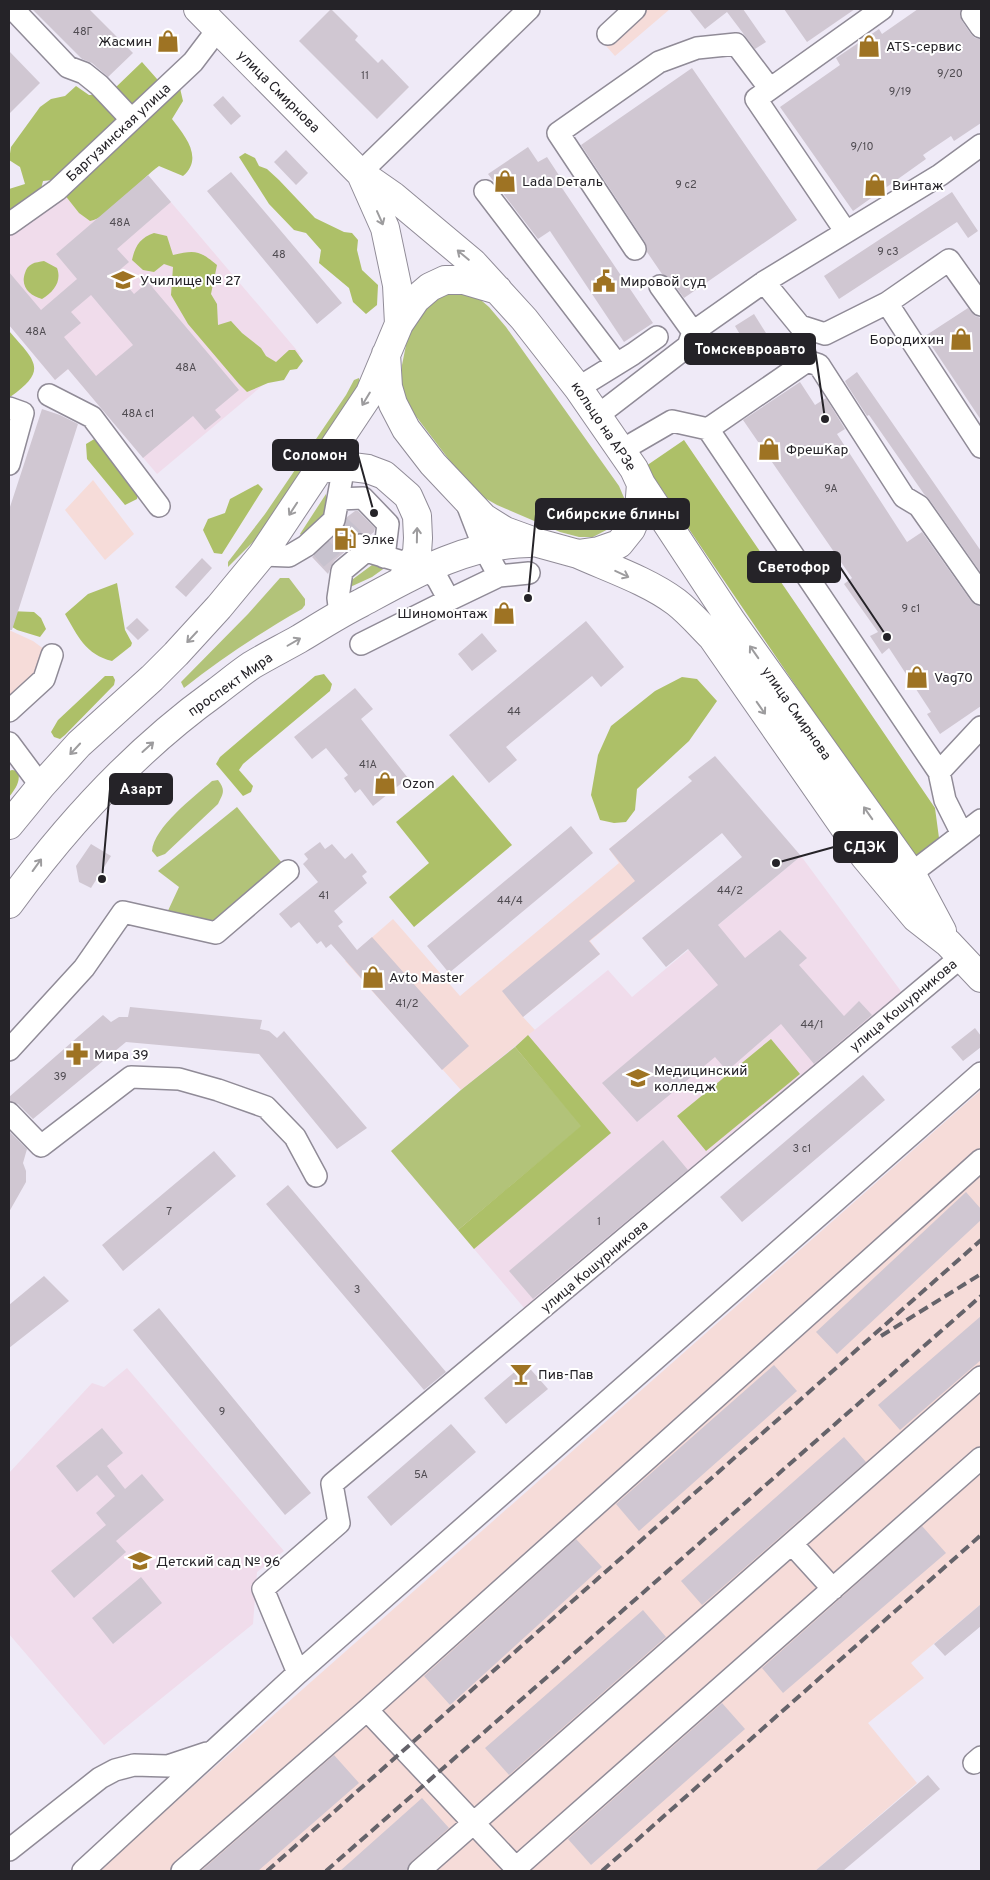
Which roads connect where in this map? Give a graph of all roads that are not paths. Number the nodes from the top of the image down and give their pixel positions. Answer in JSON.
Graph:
{"nodes":[{"id":1,"x":13,"y":9,"type":"edge"},
{"id":2,"x":198,"y":9,"type":"edge"},
{"id":3,"x":529,"y":9,"type":"edge"},
{"id":4,"x":635,"y":9,"type":"edge"},
{"id":5,"x":882,"y":9,"type":"edge"},
{"id":6,"x":218,"y":29,"type":"junction"},
{"id":7,"x":608,"y":34,"type":"dead end"},
{"id":8,"x":770,"y":89,"type":"junction"},
{"id":9,"x":131,"y":119,"type":"junction"},
{"id":10,"x":981,"y":145,"type":"edge"},
{"id":11,"x":360,"y":173,"type":"junction"},
{"id":12,"x":484,"y":191,"type":"dead end"},
{"id":13,"x":9,"y":224,"type":"edge"},
{"id":14,"x":846,"y":232,"type":"junction"},
{"id":15,"x":635,"y":250,"type":"dead end"},
{"id":16,"x":764,"y":282,"type":"junction"},
{"id":17,"x":660,"y":286,"type":"dead end"},
{"id":18,"x":498,"y":290,"type":"junction"},
{"id":19,"x":887,"y":303,"type":"junction"},
{"id":20,"x":981,"y":304,"type":"edge"},
{"id":21,"x":399,"y":324,"type":"junction"},
{"id":22,"x":693,"y":332,"type":"junction"},
{"id":23,"x":657,"y":337,"type":"dead end"},
{"id":24,"x":386,"y":354,"type":"junction"},
{"id":25,"x":617,"y":364,"type":"junction"},
{"id":26,"x":578,"y":388,"type":"junction"},
{"id":27,"x":49,"y":395,"type":"dead end"},
{"id":28,"x":9,"y":408,"type":"edge"},
{"id":29,"x":597,"y":416,"type":"junction"},
{"id":30,"x":708,"y":429,"type":"junction"},
{"id":31,"x":981,"y":447,"type":"edge"},
{"id":32,"x":622,"y":450,"type":"junction"},
{"id":33,"x":9,"y":464,"type":"edge"},
{"id":34,"x":332,"y":467,"type":"junction"},
{"id":35,"x":641,"y":484,"type":"junction"},
{"id":36,"x":338,"y":499,"type":"junction"},
{"id":37,"x":465,"y":500,"type":"junction"},
{"id":38,"x":159,"y":506,"type":"dead end"},
{"id":39,"x":538,"y":543,"type":"junction"},
{"id":40,"x":484,"y":548,"type":"junction"},
{"id":41,"x":370,"y":551,"type":"junction"},
{"id":42,"x":578,"y":554,"type":"junction"},
{"id":43,"x":262,"y":555,"type":"junction"},
{"id":44,"x":413,"y":572,"type":"junction"},
{"id":45,"x":529,"y":573,"type":"dead end"},
{"id":46,"x":499,"y":576,"type":"junction"},
{"id":47,"x":981,"y":594,"type":"edge"},
{"id":48,"x":449,"y":600,"type":"junction"},
{"id":49,"x":340,"y":614,"type":"junction"},
{"id":50,"x":360,"y":644,"type":"dead end"},
{"id":51,"x":52,"y":656,"type":"dead end"},
{"id":52,"x":9,"y":711,"type":"edge"},
{"id":53,"x":981,"y":726,"type":"edge"},
{"id":54,"x":9,"y":743,"type":"edge"},
{"id":55,"x":939,"y":772,"type":"junction"},
{"id":56,"x":41,"y":786,"type":"junction"},
{"id":57,"x":981,"y":820,"type":"edge"},
{"id":58,"x":9,"y":825,"type":"edge"},
{"id":59,"x":962,"y":834,"type":"junction"},
{"id":60,"x":288,"y":871,"type":"dead end"},
{"id":61,"x":901,"y":881,"type":"junction"},
{"id":62,"x":9,"y":904,"type":"edge"},
{"id":63,"x":955,"y":950,"type":"junction"},
{"id":64,"x":981,"y":978,"type":"edge"},
{"id":65,"x":9,"y":1050,"type":"edge"},
{"id":66,"x":981,"y":1073,"type":"edge"},
{"id":67,"x":9,"y":1113,"type":"edge"},
{"id":68,"x":981,"y":1160,"type":"edge"},
{"id":69,"x":316,"y":1176,"type":"dead end"},
{"id":70,"x":981,"y":1377,"type":"edge"},
{"id":71,"x":981,"y":1458,"type":"edge"},
{"id":72,"x":792,"y":1544,"type":"junction"},
{"id":73,"x":833,"y":1588,"type":"junction"},
{"id":74,"x":298,"y":1673,"type":"junction"},
{"id":75,"x":367,"y":1710,"type":"junction"},
{"id":76,"x":214,"y":1751,"type":"junction"},
{"id":77,"x":474,"y":1823,"type":"junction"},
{"id":78,"x":9,"y":1850,"type":"edge"},
{"id":79,"x":514,"y":1870,"type":"edge"},
{"id":80,"x":83,"y":1871,"type":"edge"},
{"id":81,"x":182,"y":1871,"type":"edge"},
{"id":82,"x":419,"y":1871,"type":"edge"}],
"edges":[{"from":1,"to":9,"type":"street"},
{"from":2,"to":6,"type":"main road","name":"улица Смирнова"},
{"from":3,"to":11,"type":"street"},
{"from":4,"to":7,"type":"street"},
{"from":5,"to":8,"type":"street"},
{"from":6,"to":9,"type":"street","name":"Баргузинская улица"},
{"from":6,"to":11,"type":"main road","name":"улица Смирнова"},
{"from":8,"to":14,"type":"street"},
{"from":8,"to":15,"type":"street"},
{"from":9,"to":13,"type":"street","name":"Баргузинская улица"},
{"from":10,"to":14,"type":"street"},
{"from":18,"to":11,"type":"main road","name":"улица Смирнова","one_way":true},
{"from":11,"to":21,"type":"main road","name":"улица Смирнова","one_way":true},
{"from":12,"to":25,"type":"street"},
{"from":14,"to":16,"type":"street"},
{"from":16,"to":19,"type":"street"},
{"from":16,"to":22,"type":"street"},
{"from":17,"to":22,"type":"street"},
{"from":18,"to":21,"type":"main road","name":"кольцо на АРЗе"},
{"from":18,"to":26,"type":"main road","name":"кольцо на АРЗе"},
{"from":19,"to":20,"type":"street"},
{"from":19,"to":31,"type":"street"},
{"from":21,"to":24,"type":"main road","name":"кольцо на АРЗе"},
{"from":22,"to":29,"type":"street"},
{"from":23,"to":25,"type":"street"},
{"from":24,"to":34,"type":"main road","one_way":true},
{"from":24,"to":37,"type":"main road","name":"кольцо на АРЗе"},
{"from":25,"to":26,"type":"street"},
{"from":26,"to":29,"type":"main road","name":"кольцо на АРЗе"},
{"from":27,"to":38,"type":"street"},
{"from":28,"to":33,"type":"street"},
{"from":29,"to":32,"type":"main road","name":"кольцо на АРЗе"},
{"from":30,"to":32,"type":"street"},
{"from":30,"to":47,"type":"street"},
{"from":30,"to":55,"type":"street"},
{"from":32,"to":35,"type":"main road","name":"кольцо на АРЗе"},
{"from":34,"to":36,"type":"street"},
{"from":34,"to":43,"type":"main road","one_way":true},
{"from":44,"to":34,"type":"main road","one_way":true},
{"from":35,"to":42,"type":"main road","name":"кольцо на АРЗе"},
{"from":61,"to":35,"type":"main road","name":"улица Смирнова","one_way":true},
{"from":36,"to":41,"type":"street"},
{"from":36,"to":43,"type":"street"},
{"from":37,"to":39,"type":"main road","name":"кольцо на АРЗе"},
{"from":37,"to":40,"type":"street"},
{"from":39,"to":40,"type":"main road","name":"проспект Мира"},
{"from":39,"to":42,"type":"main road","name":"кольцо на АРЗе"},
{"from":40,"to":44,"type":"main road","name":"проспект Мира"},
{"from":40,"to":46,"type":"street"},
{"from":41,"to":44,"type":"street"},
{"from":41,"to":49,"type":"street"},
{"from":42,"to":61,"type":"main road","name":"улица Смирнова","one_way":true},
{"from":43,"to":56,"type":"main road","one_way":true},
{"from":44,"to":48,"type":"street"},
{"from":44,"to":49,"type":"main road","name":"проспект Мира"},
{"from":45,"to":46,"type":"street"},
{"from":46,"to":48,"type":"street"},
{"from":48,"to":50,"type":"street"},
{"from":62,"to":49,"type":"main road","name":"проспект Мира","one_way":true},
{"from":51,"to":52,"type":"street"},
{"from":53,"to":55,"type":"street"},
{"from":54,"to":56,"type":"street"},
{"from":55,"to":59,"type":"street"},
{"from":56,"to":58,"type":"main road"},
{"from":57,"to":59,"type":"street"},
{"from":59,"to":61,"type":"street"},
{"from":60,"to":65,"type":"street"},
{"from":61,"to":63,"type":"main road","name":"улица Смирнова"},
{"from":63,"to":64,"type":"main road","name":"улица Смирнова"},
{"from":63,"to":74,"type":"street","name":"улица Кошурникова"},
{"from":66,"to":74,"type":"street"},
{"from":67,"to":69,"type":"street"},
{"from":68,"to":75,"type":"street"},
{"from":70,"to":72,"type":"street"},
{"from":71,"to":73,"type":"street"},
{"from":72,"to":73,"type":"street"},
{"from":72,"to":77,"type":"street"},
{"from":73,"to":79,"type":"street"},
{"from":74,"to":76,"type":"street"},
{"from":75,"to":77,"type":"street"},
{"from":75,"to":81,"type":"street"},
{"from":76,"to":78,"type":"street"},
{"from":76,"to":80,"type":"street"},
{"from":77,"to":79,"type":"street"},
{"from":77,"to":82,"type":"street"}]}
